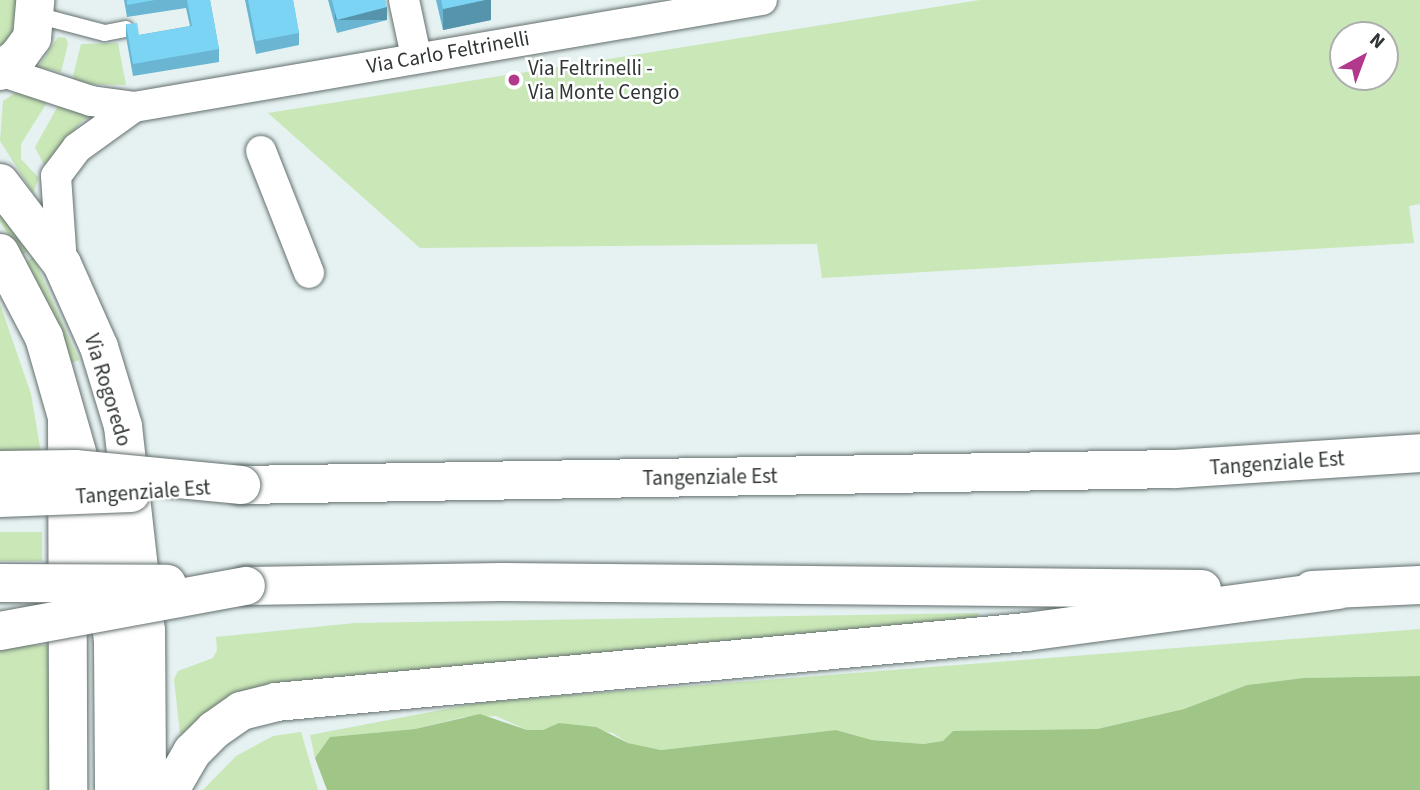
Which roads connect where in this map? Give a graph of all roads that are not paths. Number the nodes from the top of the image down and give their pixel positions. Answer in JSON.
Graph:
{"nodes":[{"id":1,"x":404,"y":0,"type":"edge"},
{"id":2,"x":762,"y":0,"type":"edge"},
{"id":3,"x":36,"y":7,"type":"edge"},
{"id":4,"x":126,"y":29,"type":"edge"},
{"id":5,"x":416,"y":56,"type":"junction"},
{"id":6,"x":0,"y":71,"type":"edge"},
{"id":7,"x":134,"y":107,"type":"junction"},
{"id":8,"x":261,"y":151,"type":"dead end"},
{"id":9,"x":4,"y":181,"type":"edge"},
{"id":10,"x":0,"y":253,"type":"edge"},
{"id":11,"x":62,"y":264,"type":"junction"},
{"id":12,"x":309,"y":273,"type":"dead end"},
{"id":13,"x":67,"y":422,"type":"junction"},
{"id":14,"x":1420,"y":453,"type":"edge"},
{"id":15,"x":0,"y":470,"type":"edge"},
{"id":16,"x":241,"y":485,"type":"junction"},
{"id":17,"x":0,"y":498,"type":"edge"},
{"id":18,"x":0,"y":583,"type":"edge"},
{"id":19,"x":1420,"y":585,"type":"edge"},
{"id":20,"x":246,"y":586,"type":"junction"},
{"id":21,"x":1338,"y":590,"type":"junction"},
{"id":22,"x":0,"y":631,"type":"edge"},
{"id":23,"x":68,"y":790,"type":"edge"},
{"id":24,"x":114,"y":790,"type":"edge"},
{"id":25,"x":147,"y":790,"type":"edge"},
{"id":26,"x":170,"y":790,"type":"edge"}],
"edges":[{"from":1,"to":5,"type":"street"},
{"from":2,"to":5,"type":"street","name":"Via Carlo Feltrinelli"},
{"from":3,"to":4,"type":"lane"},
{"from":3,"to":6,"type":"main road"},
{"from":5,"to":7,"type":"street","name":"Via Carlo Feltrinelli"},
{"from":6,"to":7,"type":"street","name":"Via Carlo Feltrinelli"},
{"from":7,"to":11,"type":"street","name":"Via Carlo Feltrinelli"},
{"from":8,"to":12,"type":"street"},
{"from":9,"to":11,"type":"main road","name":"Via Rogoredo"},
{"from":10,"to":13,"type":"main road"},
{"from":11,"to":25,"type":"main road","name":"Via Rogoredo"},
{"from":13,"to":23,"type":"main road"},
{"from":13,"to":24,"type":"main road"},
{"from":14,"to":16,"type":"main road","name":"Tangenziale Est"},
{"from":15,"to":16,"type":"main road","bridge":true},
{"from":16,"to":17,"type":"main road","name":"Tangenziale Est","bridge":true},
{"from":18,"to":20,"type":"main road","bridge":true},
{"from":19,"to":21,"type":"main road"},
{"from":20,"to":21,"type":"main road"},
{"from":20,"to":22,"type":"main road","bridge":true},
{"from":21,"to":26,"type":"main road"}]}
